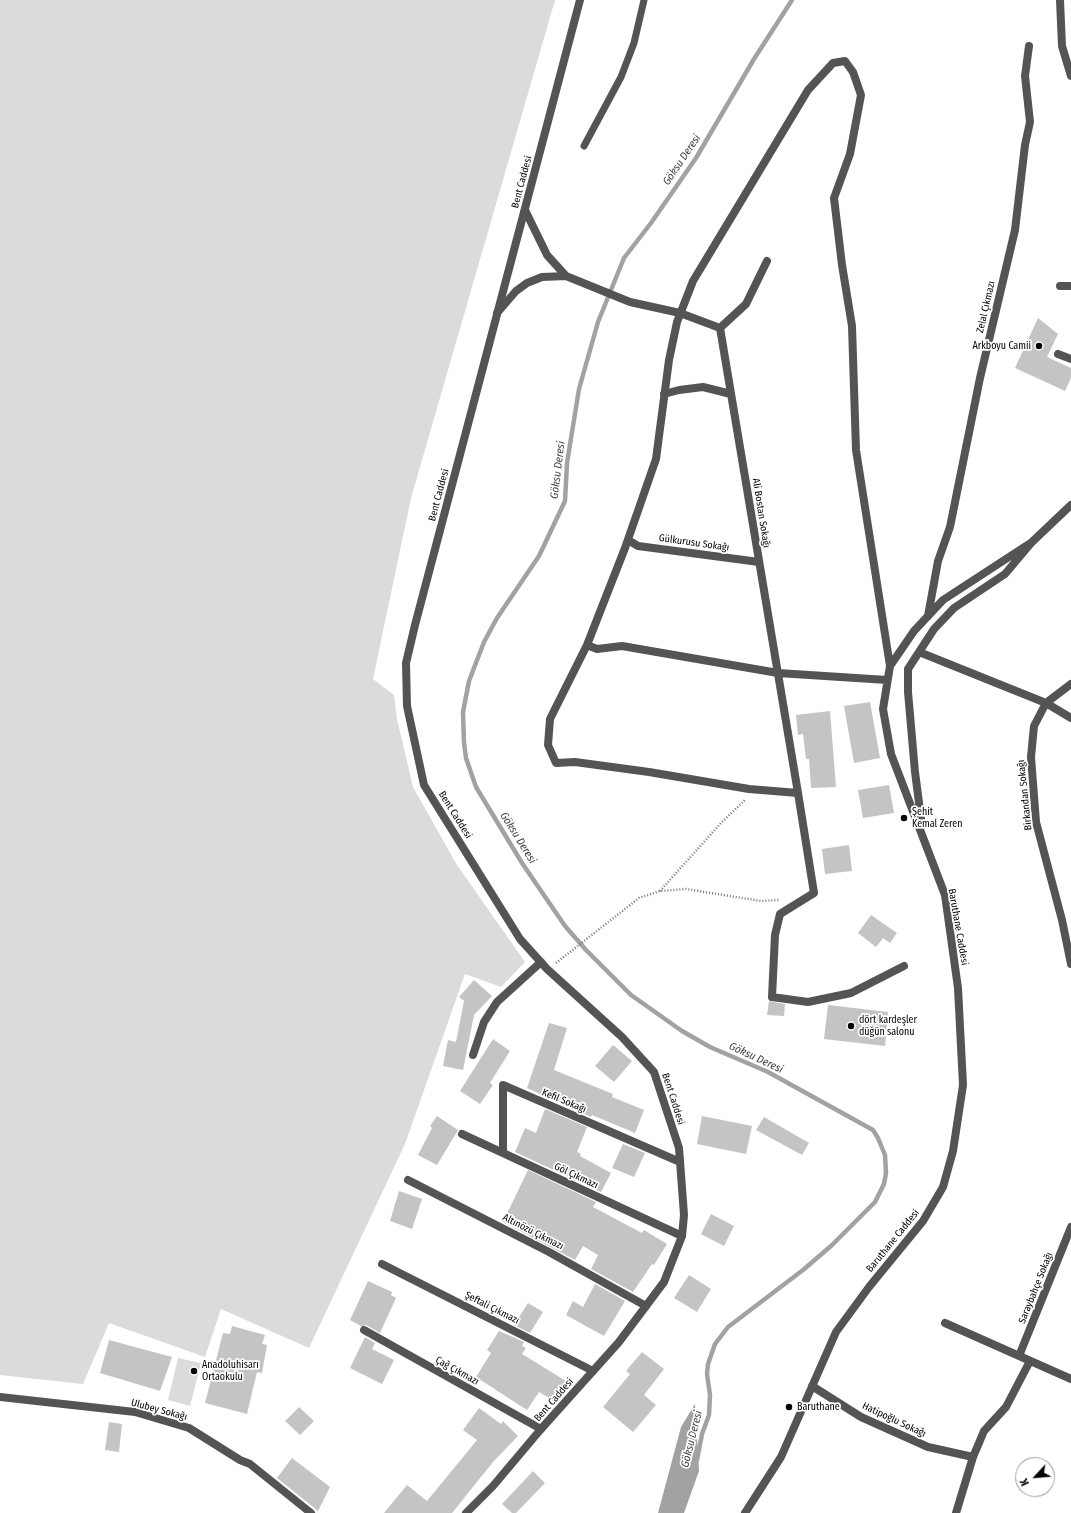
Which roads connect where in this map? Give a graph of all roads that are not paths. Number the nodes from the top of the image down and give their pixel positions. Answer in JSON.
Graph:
{"nodes":[{"id":1,"x":580,"y":0,"type":"edge"},
{"id":2,"x":644,"y":0,"type":"edge"},
{"id":3,"x":1060,"y":0,"type":"edge"},
{"id":4,"x":1030,"y":46,"type":"dead end"},
{"id":5,"x":1071,"y":76,"type":"edge"},
{"id":6,"x":584,"y":146,"type":"dead end"},
{"id":7,"x":525,"y":210,"type":"junction"},
{"id":8,"x":767,"y":261,"type":"dead end"},
{"id":9,"x":566,"y":276,"type":"junction"},
{"id":10,"x":1060,"y":286,"type":"dead end"},
{"id":11,"x":1071,"y":286,"type":"edge"},
{"id":12,"x":497,"y":313,"type":"junction"},
{"id":13,"x":680,"y":313,"type":"junction"},
{"id":14,"x":720,"y":328,"type":"junction"},
{"id":15,"x":1058,"y":354,"type":"dead end"},
{"id":16,"x":1071,"y":359,"type":"edge"},
{"id":17,"x":664,"y":394,"type":"junction"},
{"id":18,"x":731,"y":394,"type":"junction"},
{"id":19,"x":1071,"y":505,"type":"edge"},
{"id":20,"x":628,"y":540,"type":"junction"},
{"id":21,"x":1032,"y":542,"type":"junction"},
{"id":22,"x":759,"y":562,"type":"junction"},
{"id":23,"x":928,"y":617,"type":"junction"},
{"id":24,"x":587,"y":645,"type":"junction"},
{"id":25,"x":919,"y":652,"type":"junction"},
{"id":26,"x":890,"y":666,"type":"junction"},
{"id":27,"x":778,"y":673,"type":"junction"},
{"id":28,"x":887,"y":680,"type":"junction"},
{"id":29,"x":1071,"y":684,"type":"edge"},
{"id":30,"x":1046,"y":703,"type":"junction"},
{"id":31,"x":1071,"y":718,"type":"edge"},
{"id":32,"x":798,"y":793,"type":"junction"},
{"id":33,"x":923,"y":839,"type":"junction"},
{"id":34,"x":541,"y":962,"type":"junction"},
{"id":35,"x":1071,"y":964,"type":"edge"},
{"id":36,"x":904,"y":966,"type":"dead end"},
{"id":37,"x":473,"y":1055,"type":"dead end"},
{"id":38,"x":462,"y":1134,"type":"dead end"},
{"id":39,"x":503,"y":1153,"type":"junction"},
{"id":40,"x":680,"y":1162,"type":"junction"},
{"id":41,"x":408,"y":1180,"type":"dead end"},
{"id":42,"x":1071,"y":1227,"type":"edge"},
{"id":43,"x":682,"y":1236,"type":"junction"},
{"id":44,"x":382,"y":1264,"type":"dead end"},
{"id":45,"x":646,"y":1306,"type":"junction"},
{"id":46,"x":945,"y":1323,"type":"dead end"},
{"id":47,"x":364,"y":1330,"type":"dead end"},
{"id":48,"x":1019,"y":1356,"type":"junction"},
{"id":49,"x":1030,"y":1361,"type":"junction"},
{"id":50,"x":592,"y":1371,"type":"junction"},
{"id":51,"x":1071,"y":1379,"type":"edge"},
{"id":52,"x":812,"y":1386,"type":"junction"},
{"id":53,"x":0,"y":1397,"type":"edge"},
{"id":54,"x":541,"y":1429,"type":"junction"},
{"id":55,"x":974,"y":1457,"type":"junction"},
{"id":56,"x":311,"y":1513,"type":"edge"},
{"id":57,"x":466,"y":1513,"type":"edge"},
{"id":58,"x":745,"y":1513,"type":"edge"},
{"id":59,"x":956,"y":1513,"type":"edge"}],
"edges":[{"from":1,"to":7,"type":"street","name":"Bent Caddesi"},
{"from":2,"to":6,"type":"lane"},
{"from":3,"to":5,"type":"street"},
{"from":4,"to":23,"type":"street","name":"Zelal Çıkmazı"},
{"from":7,"to":9,"type":"street"},
{"from":7,"to":12,"type":"street","name":"Bent Caddesi"},
{"from":8,"to":14,"type":"street"},
{"from":9,"to":12,"type":"street"},
{"from":9,"to":13,"type":"street"},
{"from":10,"to":11,"type":"street"},
{"from":12,"to":34,"type":"street","name":"Bent Caddesi"},
{"from":13,"to":14,"type":"street"},
{"from":13,"to":17,"type":"street"},
{"from":13,"to":26,"type":"street"},
{"from":14,"to":18,"type":"street","name":"Ali Bostan Sokağı"},
{"from":15,"to":16,"type":"street"},
{"from":17,"to":18,"type":"street"},
{"from":17,"to":20,"type":"street"},
{"from":18,"to":22,"type":"street","name":"Ali Bostan Sokağı"},
{"from":19,"to":21,"type":"street"},
{"from":20,"to":22,"type":"street","name":"Gülkurusu Sokağı"},
{"from":20,"to":24,"type":"street"},
{"from":21,"to":23,"type":"street"},
{"from":21,"to":25,"type":"street"},
{"from":22,"to":27,"type":"street","name":"Ali Bostan Sokağı"},
{"from":23,"to":26,"type":"street"},
{"from":24,"to":27,"type":"street"},
{"from":24,"to":32,"type":"street"},
{"from":25,"to":30,"type":"street"},
{"from":25,"to":33,"type":"street"},
{"from":26,"to":28,"type":"street"},
{"from":27,"to":28,"type":"street"},
{"from":27,"to":32,"type":"street","name":"Ali Bostan Sokağı"},
{"from":28,"to":33,"type":"street"},
{"from":29,"to":30,"type":"street","name":"Birkandan Sokağı"},
{"from":30,"to":31,"type":"street"},
{"from":30,"to":35,"type":"street","name":"Birkandan Sokağı"},
{"from":32,"to":36,"type":"street","name":"Ali Bostan Sokağı"},
{"from":33,"to":52,"type":"street","name":"Baruthane Caddesi"},
{"from":34,"to":37,"type":"street"},
{"from":34,"to":40,"type":"street","name":"Bent Caddesi"},
{"from":38,"to":39,"type":"street","name":"Göl Çıkmazı"},
{"from":39,"to":40,"type":"street","name":"Kefil Sokağı"},
{"from":39,"to":43,"type":"street","name":"Göl Çıkmazı"},
{"from":40,"to":43,"type":"street","name":"Bent Caddesi"},
{"from":41,"to":45,"type":"street","name":"Altınözü Çıkmazı"},
{"from":42,"to":48,"type":"street","name":"Saraybahçe Sokağı"},
{"from":43,"to":45,"type":"street","name":"Bent Caddesi"},
{"from":44,"to":50,"type":"street","name":"Şeftali Çıkmazı"},
{"from":45,"to":50,"type":"street","name":"Bent Caddesi"},
{"from":46,"to":48,"type":"street"},
{"from":47,"to":54,"type":"street","name":"Çağ Çıkmazı"},
{"from":48,"to":49,"type":"street"},
{"from":49,"to":51,"type":"street"},
{"from":49,"to":55,"type":"street"},
{"from":50,"to":54,"type":"street","name":"Bent Caddesi"},
{"from":52,"to":55,"type":"street","name":"Hatipoğlu Sokağı"},
{"from":52,"to":58,"type":"street","name":"Baruthane Caddesi"},
{"from":53,"to":56,"type":"street","name":"Ulubey Sokağı"},
{"from":54,"to":57,"type":"street","name":"Bent Caddesi"},
{"from":55,"to":59,"type":"street"}]}
